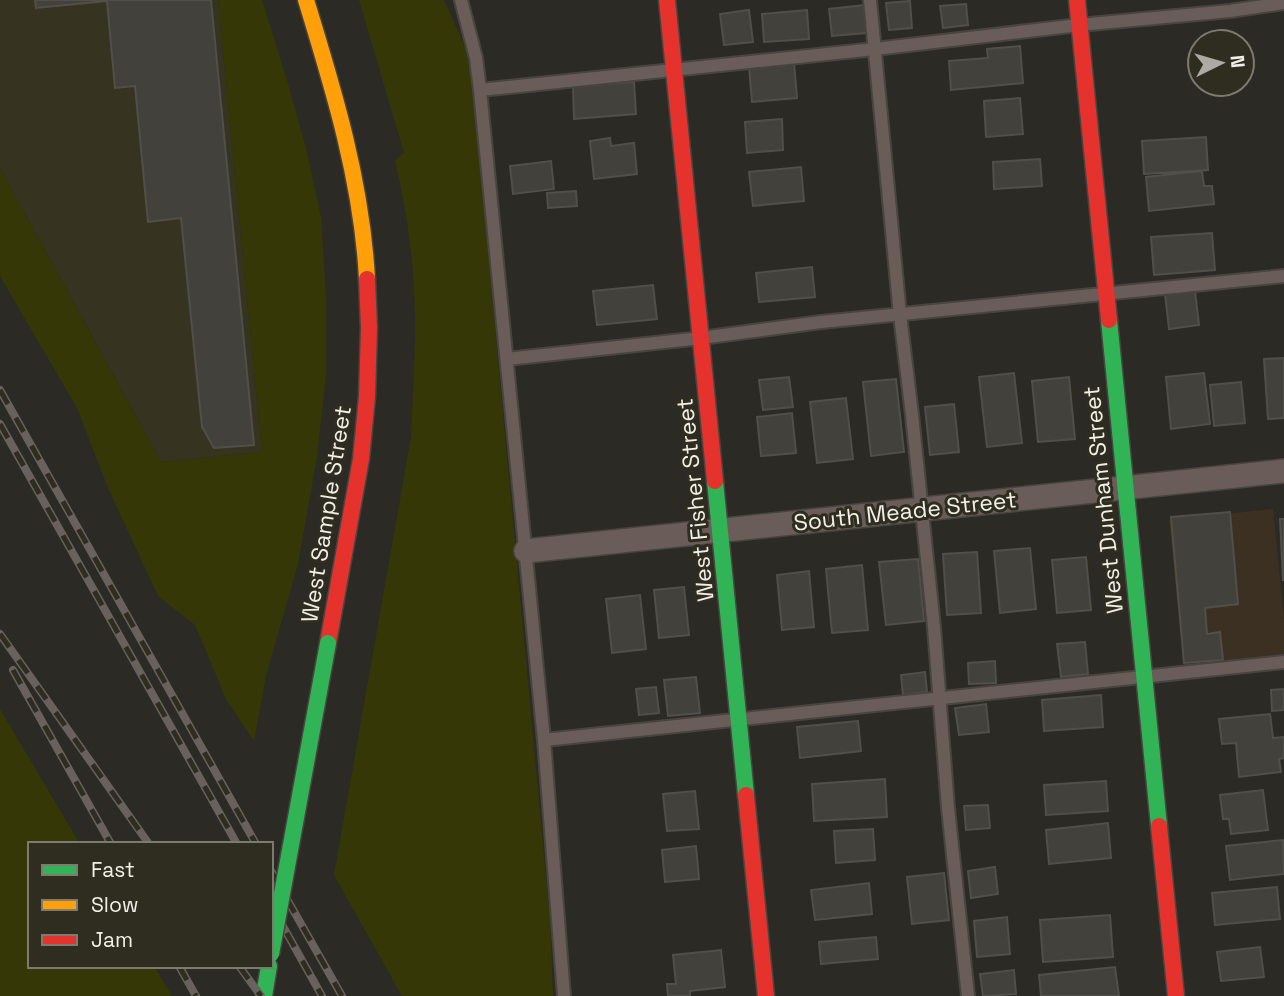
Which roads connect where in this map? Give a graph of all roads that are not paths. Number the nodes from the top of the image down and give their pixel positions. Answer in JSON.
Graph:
{"nodes":[{"id":1,"x":306,"y":0,"type":"edge"},
{"id":2,"x":461,"y":0,"type":"edge"},
{"id":3,"x":667,"y":0,"type":"edge"},
{"id":4,"x":870,"y":0,"type":"edge"},
{"id":5,"x":1077,"y":0,"type":"edge"},
{"id":6,"x":1284,"y":4,"type":"edge"},
{"id":7,"x":1079,"y":25,"type":"junction"},
{"id":8,"x":875,"y":48,"type":"junction"},
{"id":9,"x":673,"y":69,"type":"junction"},
{"id":10,"x":480,"y":90,"type":"junction"},
{"id":11,"x":1284,"y":276,"type":"edge"},
{"id":12,"x":1105,"y":293,"type":"junction"},
{"id":13,"x":900,"y":315,"type":"junction"},
{"id":14,"x":701,"y":338,"type":"junction"},
{"id":15,"x":507,"y":359,"type":"junction"},
{"id":16,"x":1284,"y":471,"type":"edge"},
{"id":17,"x":1125,"y":488,"type":"junction"},
{"id":18,"x":921,"y":510,"type":"junction"},
{"id":19,"x":720,"y":531,"type":"junction"},
{"id":20,"x":526,"y":551,"type":"junction"},
{"id":21,"x":1284,"y":662,"type":"edge"},
{"id":22,"x":1144,"y":677,"type":"junction"},
{"id":23,"x":940,"y":698,"type":"junction"},
{"id":24,"x":739,"y":719,"type":"junction"},
{"id":25,"x":544,"y":740,"type":"junction"},
{"id":26,"x":273,"y":943,"type":"edge"},
{"id":27,"x":269,"y":968,"type":"edge"},
{"id":28,"x":264,"y":996,"type":"edge"},
{"id":29,"x":564,"y":996,"type":"edge"},
{"id":30,"x":766,"y":996,"type":"edge"},
{"id":31,"x":968,"y":996,"type":"edge"},
{"id":32,"x":1176,"y":996,"type":"edge"}],
"edges":[{"from":1,"to":26,"type":"street","name":"West Sample Street","bridge":true},
{"from":2,"to":10,"type":"lane"},
{"from":3,"to":9,"type":"street","name":"West Fisher Street"},
{"from":4,"to":8,"type":"lane"},
{"from":5,"to":7,"type":"street","name":"West Dunham Street"},
{"from":6,"to":7,"type":"lane"},
{"from":7,"to":8,"type":"lane"},
{"from":7,"to":12,"type":"street","name":"West Dunham Street"},
{"from":8,"to":9,"type":"lane"},
{"from":8,"to":13,"type":"lane"},
{"from":9,"to":10,"type":"lane"},
{"from":9,"to":14,"type":"street","name":"West Fisher Street"},
{"from":10,"to":15,"type":"lane"},
{"from":11,"to":12,"type":"lane"},
{"from":12,"to":13,"type":"lane"},
{"from":12,"to":17,"type":"street","name":"West Dunham Street"},
{"from":13,"to":14,"type":"lane"},
{"from":13,"to":18,"type":"lane"},
{"from":14,"to":15,"type":"lane"},
{"from":14,"to":19,"type":"street","name":"West Fisher Street"},
{"from":15,"to":20,"type":"lane"},
{"from":16,"to":17,"type":"street","name":"South Meade Street"},
{"from":17,"to":18,"type":"street","name":"South Meade Street"},
{"from":17,"to":22,"type":"street","name":"West Dunham Street"},
{"from":18,"to":19,"type":"street","name":"South Meade Street"},
{"from":18,"to":23,"type":"lane"},
{"from":19,"to":20,"type":"street","name":"South Meade Street"},
{"from":19,"to":24,"type":"street","name":"West Fisher Street"},
{"from":20,"to":25,"type":"lane"},
{"from":21,"to":22,"type":"lane"},
{"from":22,"to":23,"type":"lane"},
{"from":22,"to":32,"type":"street","name":"West Dunham Street"},
{"from":23,"to":24,"type":"lane"},
{"from":23,"to":31,"type":"lane"},
{"from":24,"to":25,"type":"lane"},
{"from":24,"to":30,"type":"street","name":"West Fisher Street"},
{"from":25,"to":29,"type":"lane"},
{"from":27,"to":28,"type":"street"}]}
